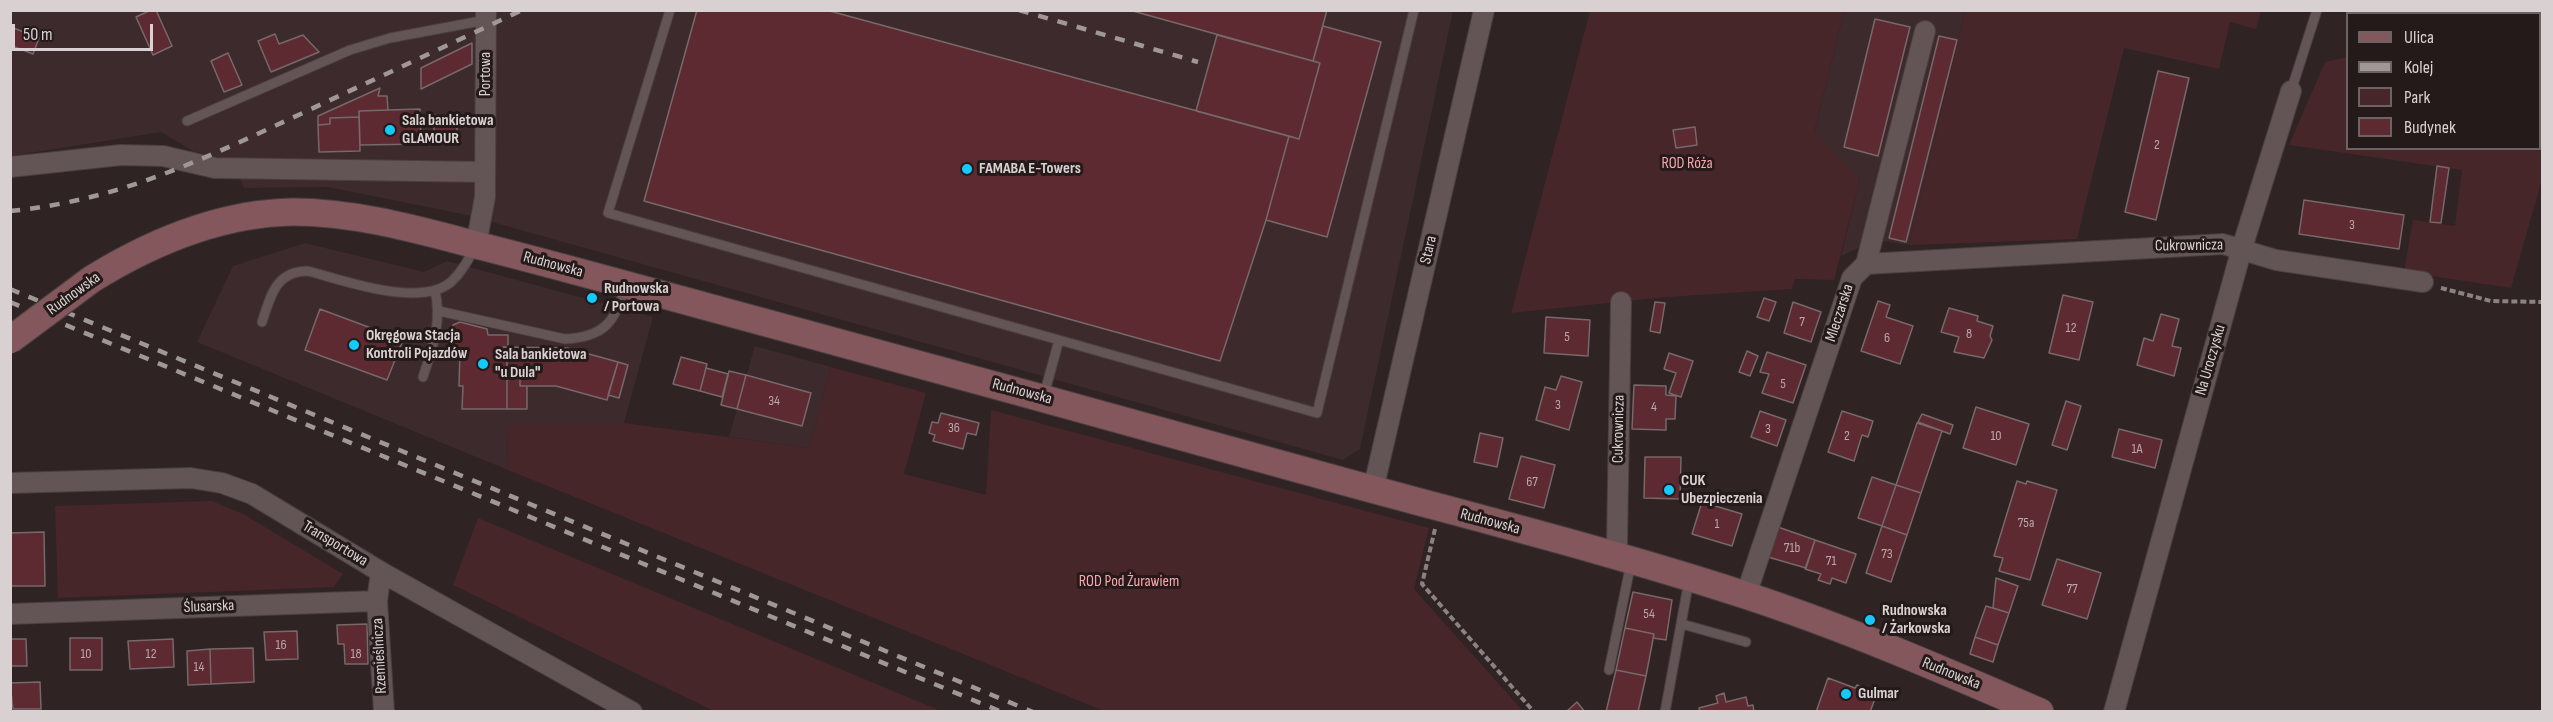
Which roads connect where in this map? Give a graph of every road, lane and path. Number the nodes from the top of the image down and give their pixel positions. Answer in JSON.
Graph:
{"nodes":[{"id":1,"x":670,"y":10,"type":"edge"},
{"id":2,"x":1414,"y":10,"type":"edge"},
{"id":3,"x":1484,"y":10,"type":"edge"},
{"id":4,"x":2317,"y":10,"type":"edge"},
{"id":5,"x":486,"y":15,"type":"edge"},
{"id":6,"x":1925,"y":31,"type":"dead end"},
{"id":7,"x":2291,"y":91,"type":"joint"},
{"id":8,"x":187,"y":121,"type":"dead end"},
{"id":9,"x":10,"y":167,"type":"edge"},
{"id":10,"x":485,"y":172,"type":"junction"},
{"id":11,"x":476,"y":245,"type":"junction"},
{"id":12,"x":2242,"y":248,"type":"junction"},
{"id":13,"x":1866,"y":264,"type":"junction"},
{"id":14,"x":2423,"y":282,"type":"joint"},
{"id":15,"x":626,"y":285,"type":"junction"},
{"id":16,"x":435,"y":290,"type":"junction"},
{"id":17,"x":1621,"y":302,"type":"dead end"},
{"id":18,"x":2542,"y":302,"type":"edge"},
{"id":19,"x":439,"y":311,"type":"junction"},
{"id":20,"x":262,"y":321,"type":"dead end"},
{"id":21,"x":10,"y":340,"type":"edge"},
{"id":22,"x":1059,"y":340,"type":"junction"},
{"id":23,"x":423,"y":377,"type":"dead end"},
{"id":24,"x":1044,"y":398,"type":"junction"},
{"id":25,"x":10,"y":483,"type":"edge"},
{"id":26,"x":1373,"y":490,"type":"junction"},
{"id":27,"x":1440,"y":508,"type":"junction"},
{"id":28,"x":1623,"y":558,"type":"junction"},
{"id":29,"x":381,"y":572,"type":"junction"},
{"id":30,"x":1690,"y":578,"type":"junction"},
{"id":31,"x":1746,"y":596,"type":"junction"},
{"id":32,"x":377,"y":602,"type":"junction"},
{"id":33,"x":10,"y":614,"type":"edge"},
{"id":34,"x":1682,"y":624,"type":"junction"},
{"id":35,"x":1746,"y":642,"type":"dead end"},
{"id":36,"x":1609,"y":670,"type":"dead end"},
{"id":37,"x":384,"y":711,"type":"edge"},
{"id":38,"x":632,"y":711,"type":"edge"},
{"id":39,"x":1534,"y":711,"type":"edge"},
{"id":40,"x":1665,"y":711,"type":"edge"},
{"id":41,"x":2039,"y":711,"type":"edge"},
{"id":42,"x":2114,"y":711,"type":"edge"}],
"edges":[{"from":1,"to":22,"type":"lane"},
{"from":2,"to":22,"type":"lane"},
{"from":3,"to":26,"type":"street","name":"Stara"},
{"from":4,"to":7,"type":"lane","name":"Na Uroczysku"},
{"from":5,"to":8,"type":"lane"},
{"from":5,"to":10,"type":"street","name":"Portowa"},
{"from":6,"to":13,"type":"street","name":"Mleczarska"},
{"from":7,"to":12,"type":"street","name":"Na Uroczysku"},
{"from":9,"to":10,"type":"street"},
{"from":10,"to":11,"type":"street","name":"Portowa"},
{"from":11,"to":15,"type":"main road","name":"Rudnowska"},
{"from":11,"to":16,"type":"lane"},
{"from":11,"to":21,"type":"main road","name":"Rudnowska","bridge":true},
{"from":12,"to":13,"type":"street","name":"Cukrownicza"},
{"from":12,"to":14,"type":"street","name":"Cukrownicza"},
{"from":12,"to":42,"type":"street","name":"Na Uroczysku"},
{"from":13,"to":31,"type":"street","name":"Mleczarska"},
{"from":14,"to":18,"type":"path"},
{"from":15,"to":19,"type":"lane"},
{"from":15,"to":24,"type":"main road","name":"Rudnowska"},
{"from":16,"to":19,"type":"lane"},
{"from":16,"to":20,"type":"lane"},
{"from":17,"to":28,"type":"street","name":"Cukrownicza"},
{"from":19,"to":23,"type":"lane"},
{"from":22,"to":24,"type":"lane"},
{"from":24,"to":26,"type":"main road","name":"Rudnowska"},
{"from":25,"to":29,"type":"street","name":"Transportowa"},
{"from":26,"to":27,"type":"main road","name":"Rudnowska"},
{"from":27,"to":28,"type":"main road","name":"Rudnowska"},
{"from":27,"to":39,"type":"path"},
{"from":28,"to":30,"type":"main road","name":"Rudnowska"},
{"from":28,"to":36,"type":"lane"},
{"from":29,"to":32,"type":"street"},
{"from":29,"to":38,"type":"street","name":"Transportowa"},
{"from":30,"to":31,"type":"main road","name":"Rudnowska"},
{"from":30,"to":34,"type":"lane"},
{"from":31,"to":41,"type":"main road","name":"Rudnowska"},
{"from":32,"to":33,"type":"street","name":"Ślusarska"},
{"from":32,"to":37,"type":"street","name":"Rzemieślnicza"},
{"from":34,"to":35,"type":"lane"},
{"from":34,"to":40,"type":"lane"}]}
